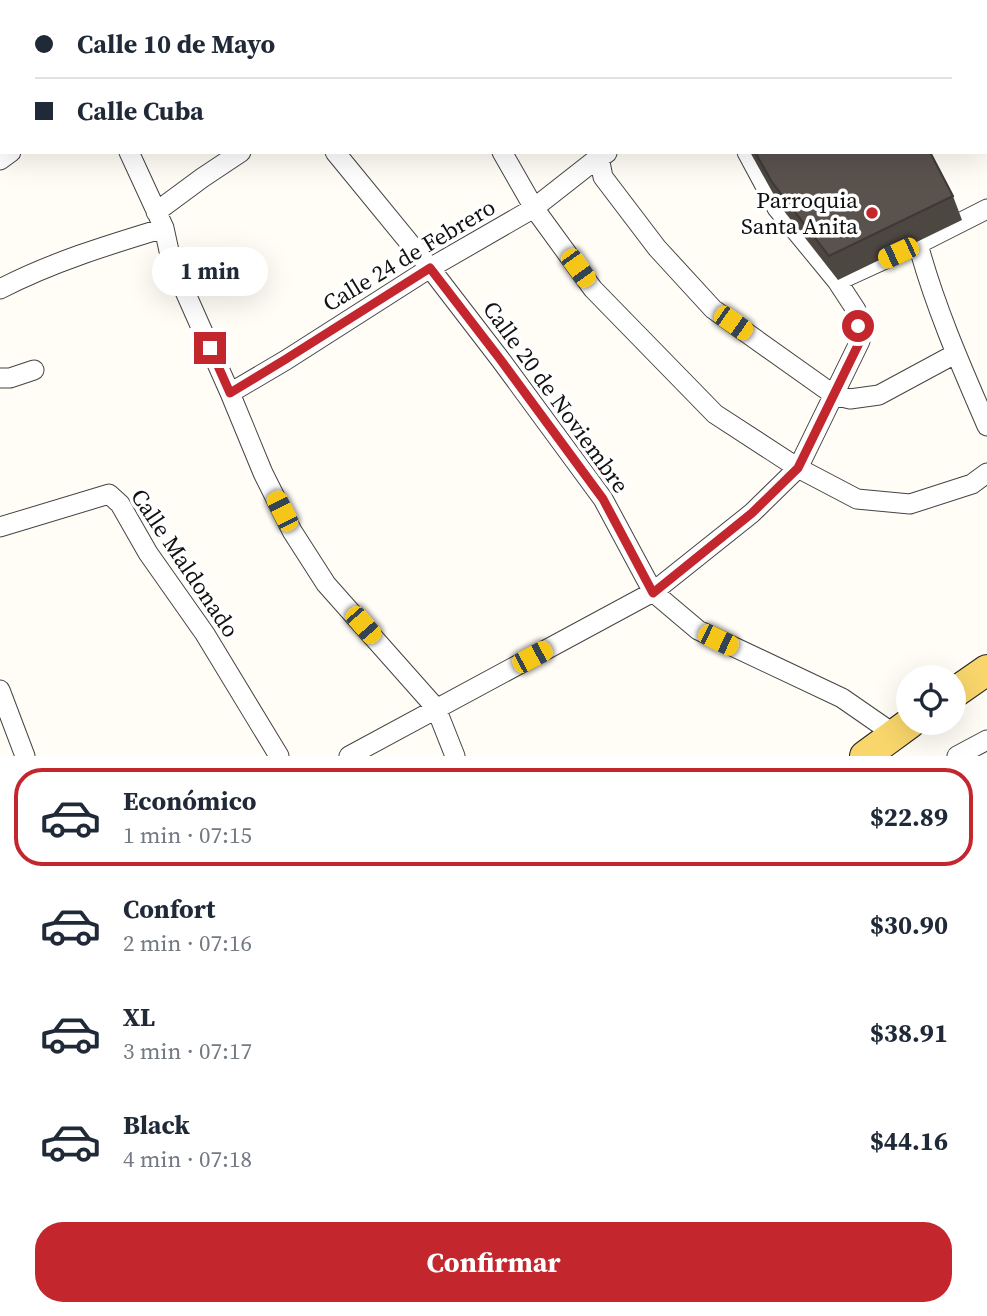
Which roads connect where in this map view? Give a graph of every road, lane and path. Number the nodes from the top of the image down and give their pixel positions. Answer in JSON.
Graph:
{"nodes":[{"id":1,"x":130,"y":154,"type":"edge"},
{"id":2,"x":238,"y":154,"type":"edge"},
{"id":3,"x":337,"y":154,"type":"edge"},
{"id":4,"x":503,"y":154,"type":"edge"},
{"id":5,"x":602,"y":154,"type":"edge"},
{"id":6,"x":748,"y":154,"type":"edge"},
{"id":7,"x":534,"y":208,"type":"junction"},
{"id":8,"x":987,"y":209,"type":"edge"},
{"id":9,"x":160,"y":220,"type":"junction"},
{"id":10,"x":918,"y":244,"type":"junction"},
{"id":11,"x":430,"y":268,"type":"junction"},
{"id":12,"x":837,"y":281,"type":"junction"},
{"id":13,"x":0,"y":289,"type":"edge"},
{"id":14,"x":955,"y":354,"type":"junction"},
{"id":15,"x":34,"y":370,"type":"dead end"},
{"id":16,"x":0,"y":378,"type":"edge"},
{"id":17,"x":230,"y":393,"type":"junction"},
{"id":18,"x":834,"y":395,"type":"junction"},
{"id":19,"x":987,"y":426,"type":"edge"},
{"id":20,"x":798,"y":468,"type":"junction"},
{"id":21,"x":987,"y":473,"type":"edge"},
{"id":22,"x":0,"y":527,"type":"edge"},
{"id":23,"x":653,"y":593,"type":"junction"},
{"id":24,"x":987,"y":670,"type":"edge"},
{"id":25,"x":966,"y":685,"type":"edge"},
{"id":26,"x":0,"y":690,"type":"edge"},
{"id":27,"x":436,"y":708,"type":"junction"},
{"id":28,"x":896,"y":725,"type":"edge"},
{"id":29,"x":896,"y":733,"type":"edge"},
{"id":30,"x":987,"y":740,"type":"edge"},
{"id":31,"x":25,"y":756,"type":"edge"},
{"id":32,"x":279,"y":756,"type":"edge"},
{"id":33,"x":349,"y":756,"type":"edge"},
{"id":34,"x":455,"y":756,"type":"edge"},
{"id":35,"x":865,"y":756,"type":"edge"},
{"id":36,"x":957,"y":756,"type":"edge"}],
"edges":[{"from":1,"to":9,"type":"street"},
{"from":2,"to":9,"type":"street"},
{"from":3,"to":11,"type":"street","name":"Calle 20 de Noviembre"},
{"from":4,"to":7,"type":"street"},
{"from":5,"to":7,"type":"street","name":"Calle 24 de Febrero"},
{"from":5,"to":18,"type":"street"},
{"from":6,"to":12,"type":"street"},
{"from":7,"to":11,"type":"street","name":"Calle 24 de Febrero"},
{"from":7,"to":20,"type":"street"},
{"from":8,"to":10,"type":"street"},
{"from":9,"to":13,"type":"street"},
{"from":9,"to":17,"type":"street"},
{"from":10,"to":12,"type":"street"},
{"from":10,"to":14,"type":"street"},
{"from":11,"to":17,"type":"street","name":"Calle 24 de Febrero"},
{"from":11,"to":23,"type":"street","name":"Calle 20 de Noviembre"},
{"from":12,"to":18,"type":"street"},
{"from":14,"to":18,"type":"street"},
{"from":14,"to":19,"type":"street"},
{"from":15,"to":16,"type":"street"},
{"from":17,"to":27,"type":"street"},
{"from":18,"to":20,"type":"street"},
{"from":20,"to":21,"type":"street"},
{"from":20,"to":23,"type":"street"},
{"from":22,"to":32,"type":"street","name":"Calle Maldonado"},
{"from":23,"to":27,"type":"street"},
{"from":23,"to":28,"type":"street","name":"Calle 20 de Noviembre"},
{"from":24,"to":25,"type":"main road"},
{"from":26,"to":31,"type":"street"},
{"from":27,"to":33,"type":"street"},
{"from":27,"to":34,"type":"street"},
{"from":29,"to":35,"type":"main road"},
{"from":30,"to":36,"type":"street"}]}
